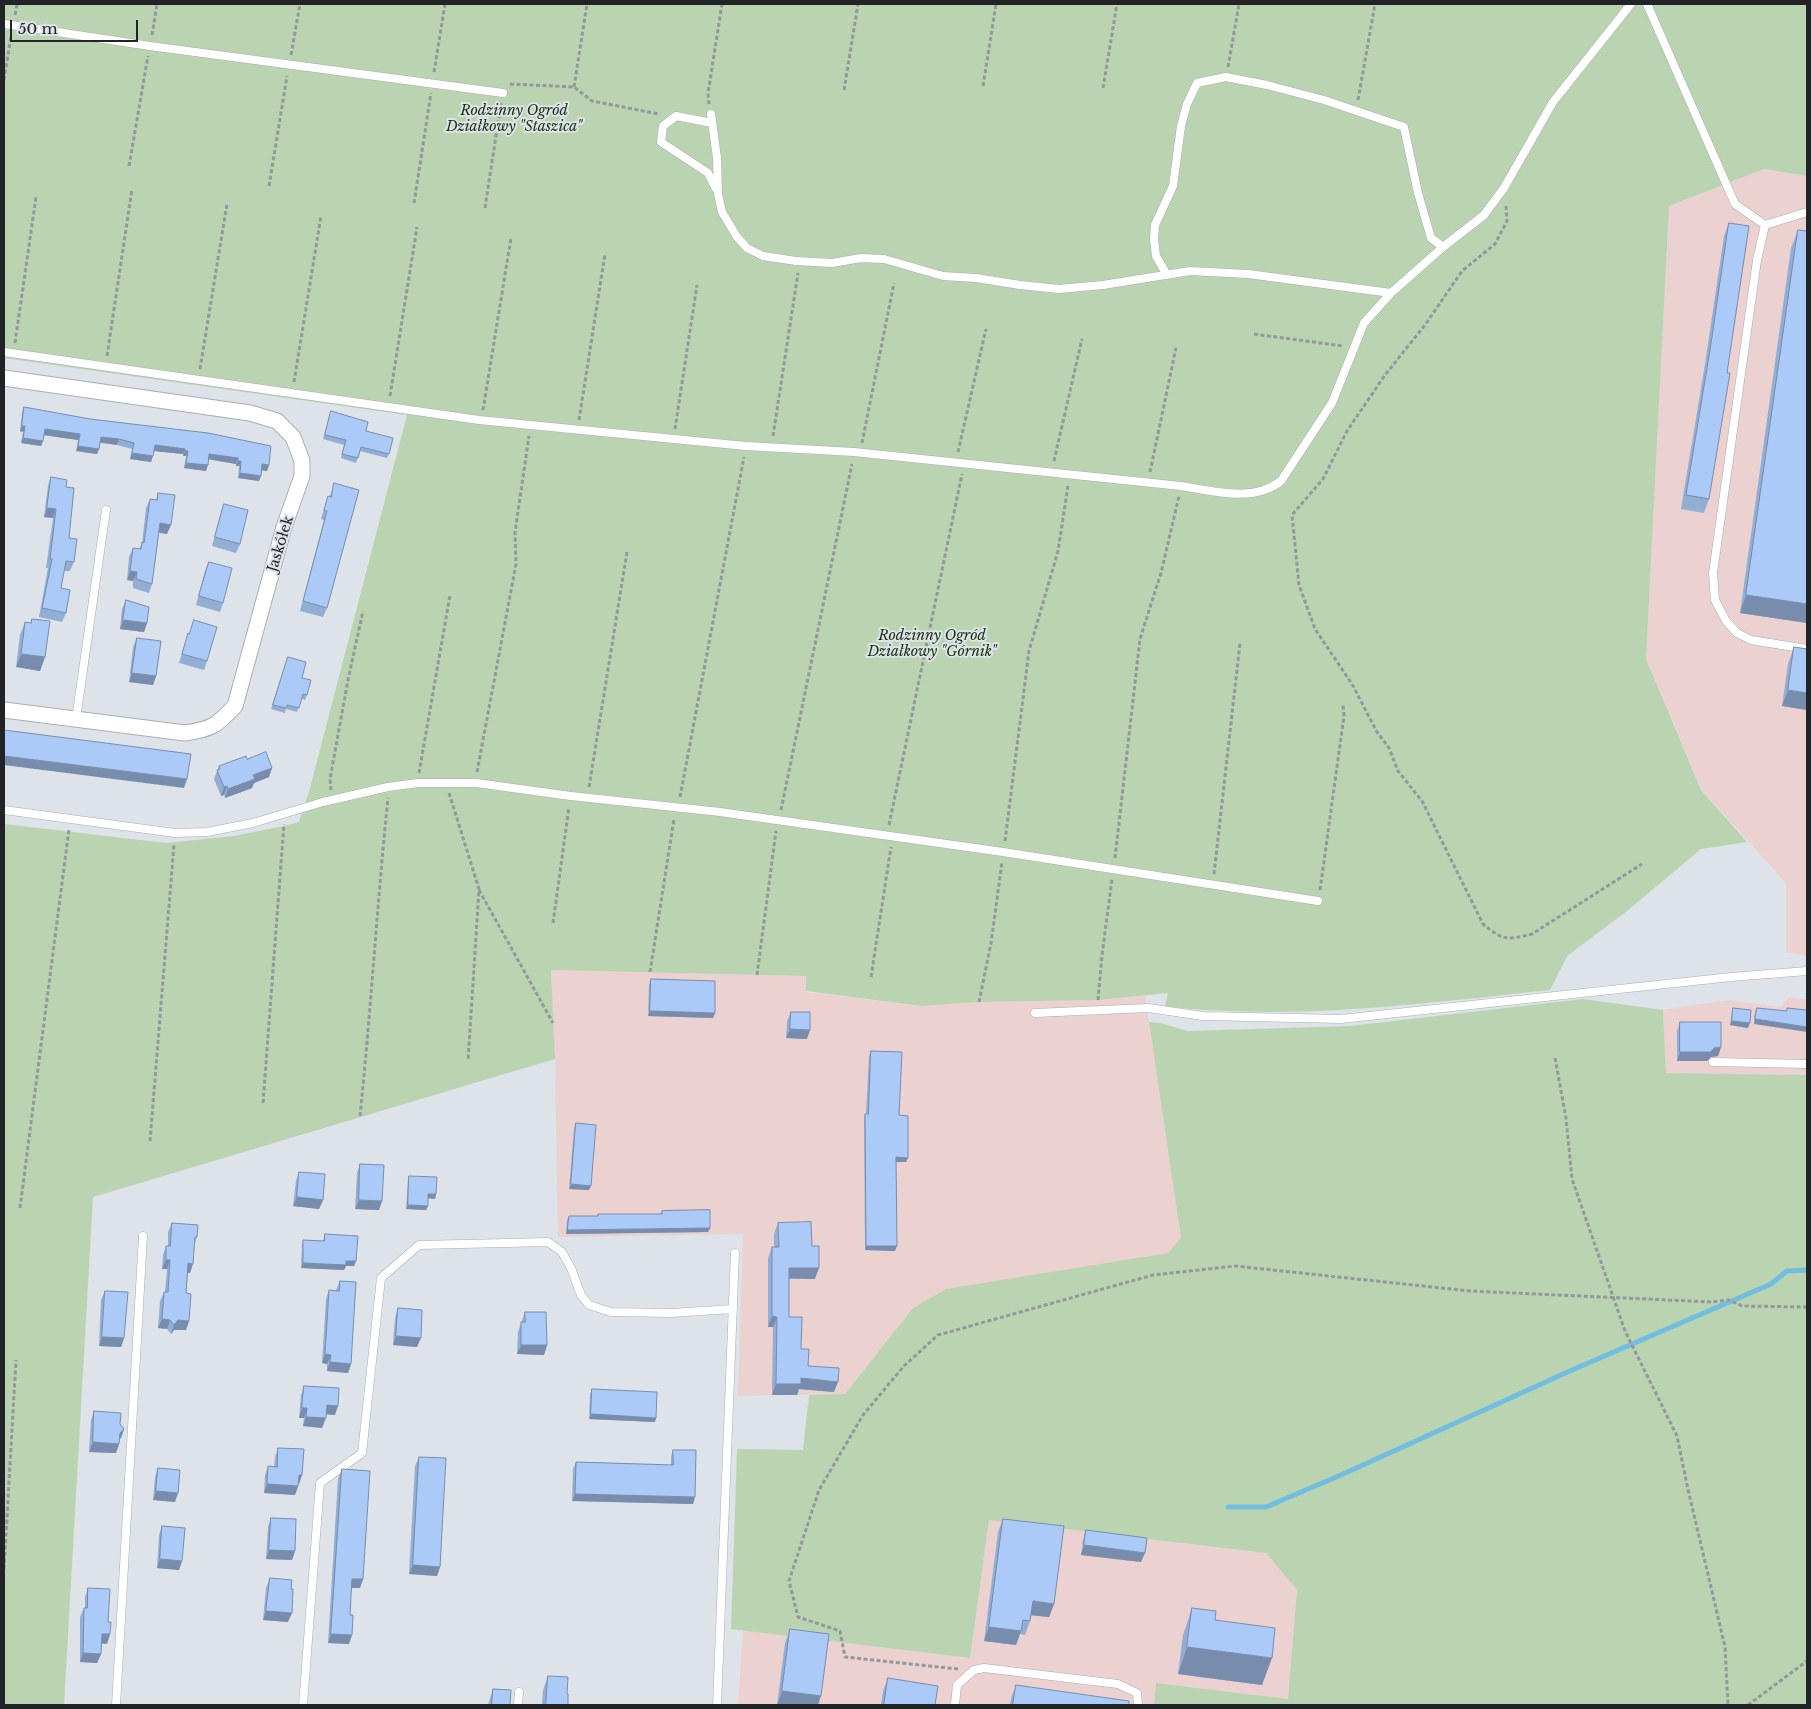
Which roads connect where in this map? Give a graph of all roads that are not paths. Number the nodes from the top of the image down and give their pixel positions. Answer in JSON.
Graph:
{"nodes":[{"id":1,"x":1631,"y":4,"type":"edge"},
{"id":2,"x":1647,"y":4,"type":"edge"},
{"id":3,"x":4,"y":24,"type":"edge"},
{"id":4,"x":503,"y":93,"type":"road end"},
{"id":5,"x":711,"y":114,"type":"road end"},
{"id":6,"x":712,"y":123,"type":"junction"},
{"id":7,"x":718,"y":194,"type":"junction"},
{"id":8,"x":1807,"y":212,"type":"edge"},
{"id":9,"x":1765,"y":225,"type":"junction"},
{"id":10,"x":1443,"y":248,"type":"junction"},
{"id":11,"x":1167,"y":275,"type":"junction"},
{"id":12,"x":1391,"y":293,"type":"junction"},
{"id":13,"x":4,"y":352,"type":"edge"},
{"id":14,"x":4,"y":378,"type":"edge"},
{"id":15,"x":106,"y":510,"type":"dead end"},
{"id":16,"x":1807,"y":649,"type":"edge"},
{"id":17,"x":4,"y":710,"type":"edge"},
{"id":18,"x":76,"y":718,"type":"junction"},
{"id":19,"x":4,"y":810,"type":"edge"},
{"id":20,"x":1318,"y":901,"type":"road end"},
{"id":21,"x":1807,"y":972,"type":"edge"},
{"id":22,"x":1035,"y":1013,"type":"dead end"},
{"id":23,"x":1713,"y":1062,"type":"dead end"},
{"id":24,"x":1807,"y":1064,"type":"edge"},
{"id":25,"x":143,"y":1236,"type":"dead end"},
{"id":26,"x":735,"y":1253,"type":"dead end"},
{"id":27,"x":733,"y":1309,"type":"junction"},
{"id":28,"x":519,"y":1692,"type":"dead end"},
{"id":29,"x":116,"y":1705,"type":"edge"},
{"id":30,"x":303,"y":1705,"type":"edge"},
{"id":31,"x":518,"y":1705,"type":"edge"},
{"id":32,"x":717,"y":1705,"type":"edge"},
{"id":33,"x":954,"y":1705,"type":"edge"},
{"id":34,"x":1138,"y":1705,"type":"edge"}],
"edges":[{"from":1,"to":10,"type":"lane"},
{"from":2,"to":9,"type":"lane"},
{"from":3,"to":4,"type":"lane"},
{"from":5,"to":6,"type":"lane"},
{"from":6,"to":7,"type":"lane"},
{"from":6,"to":7,"type":"lane"},
{"from":7,"to":11,"type":"lane"},
{"from":8,"to":9,"type":"lane"},
{"from":9,"to":16,"type":"lane"},
{"from":10,"to":11,"type":"lane"},
{"from":10,"to":12,"type":"lane"},
{"from":11,"to":12,"type":"lane"},
{"from":12,"to":13,"type":"lane"},
{"from":14,"to":18,"type":"street","name":"Jaskółek"},
{"from":15,"to":18,"type":"lane"},
{"from":17,"to":18,"type":"street","name":"Jaskółek"},
{"from":19,"to":20,"type":"lane"},
{"from":21,"to":22,"type":"lane"},
{"from":23,"to":24,"type":"lane"},
{"from":25,"to":29,"type":"lane"},
{"from":26,"to":27,"type":"lane"},
{"from":27,"to":30,"type":"lane"},
{"from":27,"to":32,"type":"lane"},
{"from":28,"to":31,"type":"lane"},
{"from":33,"to":34,"type":"lane"}]}
